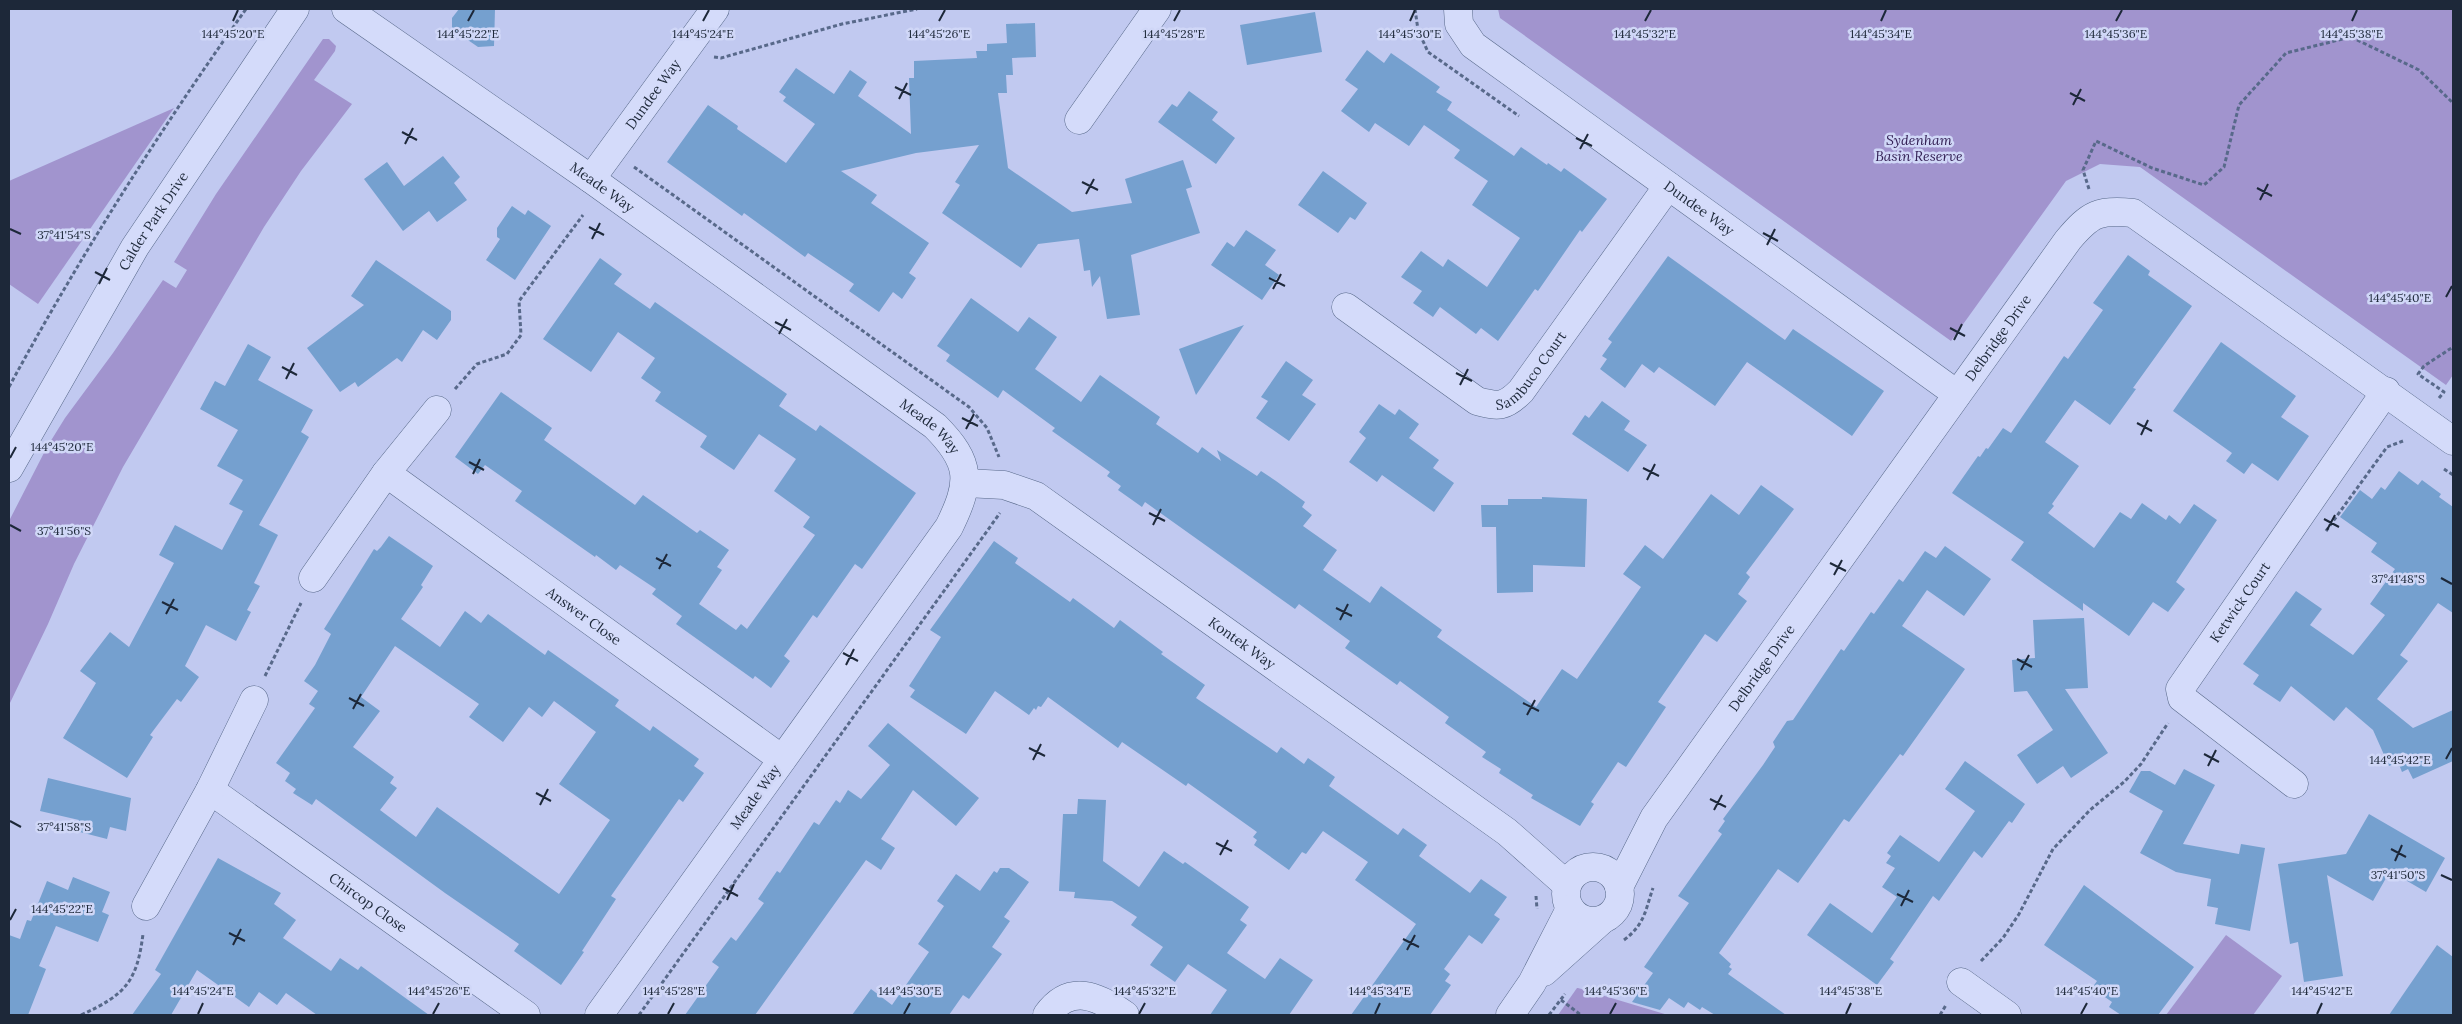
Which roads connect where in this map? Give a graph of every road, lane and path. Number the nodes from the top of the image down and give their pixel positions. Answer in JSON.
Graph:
{"nodes":[{"id":1,"x":246,"y":9,"type":"edge"},
{"id":2,"x":295,"y":9,"type":"edge"},
{"id":3,"x":346,"y":9,"type":"edge"},
{"id":4,"x":715,"y":9,"type":"edge"},
{"id":5,"x":917,"y":9,"type":"edge"},
{"id":6,"x":1157,"y":9,"type":"edge"},
{"id":7,"x":1458,"y":9,"type":"edge"},
{"id":8,"x":685,"y":51,"type":"junction"},
{"id":9,"x":2453,"y":103,"type":"edge"},
{"id":10,"x":1079,"y":120,"type":"dead end"},
{"id":11,"x":591,"y":179,"type":"junction"},
{"id":12,"x":1668,"y":186,"type":"junction"},
{"id":13,"x":2097,"y":213,"type":"junction"},
{"id":14,"x":583,"y":215,"type":"dead end"},
{"id":15,"x":1346,"y":307,"type":"dead end"},
{"id":16,"x":9,"y":387,"type":"edge"},
{"id":17,"x":2386,"y":392,"type":"junction"},
{"id":18,"x":1956,"y":394,"type":"junction"},
{"id":19,"x":436,"y":410,"type":"joint"},
{"id":20,"x":2369,"y":415,"type":"junction"},
{"id":21,"x":2404,"y":441,"type":"dead end"},
{"id":22,"x":2453,"y":441,"type":"edge"},
{"id":23,"x":2437,"y":464,"type":"dead end"},
{"id":24,"x":9,"y":468,"type":"edge"},
{"id":25,"x":386,"y":473,"type":"junction"},
{"id":26,"x":2453,"y":476,"type":"edge"},
{"id":27,"x":966,"y":483,"type":"junction"},
{"id":28,"x":1004,"y":508,"type":"dead end"},
{"id":29,"x":313,"y":578,"type":"joint"},
{"id":30,"x":2182,"y":698,"type":"junction"},
{"id":31,"x":254,"y":700,"type":"joint"},
{"id":32,"x":782,"y":758,"type":"junction"},
{"id":33,"x":2294,"y":784,"type":"dead end"},
{"id":34,"x":210,"y":790,"type":"junction"},
{"id":35,"x":1588,"y":884,"type":"junction"},
{"id":36,"x":1654,"y":884,"type":"dead end"},
{"id":37,"x":1535,"y":890,"type":"dead end"},
{"id":38,"x":146,"y":906,"type":"joint"},
{"id":39,"x":1602,"y":920,"type":"junction"},
{"id":40,"x":1554,"y":940,"type":"junction"},
{"id":41,"x":1622,"y":941,"type":"dead end"},
{"id":42,"x":1960,"y":982,"type":"joint"},
{"id":43,"x":1532,"y":983,"type":"junction"},
{"id":44,"x":1569,"y":989,"type":"dead end"},
{"id":45,"x":1561,"y":1000,"type":"junction"},
{"id":46,"x":81,"y":1015,"type":"edge"},
{"id":47,"x":526,"y":1015,"type":"edge"},
{"id":48,"x":599,"y":1015,"type":"edge"},
{"id":49,"x":639,"y":1015,"type":"edge"},
{"id":50,"x":1047,"y":1015,"type":"edge"},
{"id":51,"x":1125,"y":1015,"type":"edge"},
{"id":52,"x":1510,"y":1015,"type":"edge"},
{"id":53,"x":1549,"y":1015,"type":"edge"},
{"id":54,"x":1581,"y":1015,"type":"edge"},
{"id":55,"x":2007,"y":1015,"type":"edge"}],
"edges":[{"from":1,"to":16,"type":"path"},
{"from":2,"to":24,"type":"street","name":"Calder Park Drive"},
{"from":3,"to":11,"type":"street","name":"Meade Way"},
{"from":4,"to":8,"type":"street","name":"Dundee Way"},
{"from":5,"to":8,"type":"path"},
{"from":6,"to":10,"type":"street"},
{"from":7,"to":12,"type":"street","name":"Dundee Way"},
{"from":8,"to":11,"type":"street","name":"Dundee Way"},
{"from":9,"to":13,"type":"path"},
{"from":11,"to":27,"type":"street","name":"Meade Way"},
{"from":12,"to":15,"type":"street","name":"Sambuco Court"},
{"from":12,"to":18,"type":"street","name":"Dundee Way"},
{"from":13,"to":17,"type":"street"},
{"from":13,"to":18,"type":"street","name":"Delbridge Drive"},
{"from":14,"to":19,"type":"path"},
{"from":17,"to":20,"type":"street","name":"Ketwick Court"},
{"from":17,"to":22,"type":"street"},
{"from":18,"to":35,"type":"street","name":"Delbridge Drive"},
{"from":19,"to":25,"type":"street"},
{"from":20,"to":21,"type":"path"},
{"from":20,"to":30,"type":"street","name":"Ketwick Court"},
{"from":23,"to":26,"type":"path"},
{"from":25,"to":29,"type":"street"},
{"from":25,"to":32,"type":"street","name":"Answer Close"},
{"from":27,"to":32,"type":"street","name":"Meade Way"},
{"from":27,"to":35,"type":"street","name":"Kontek Way"},
{"from":28,"to":49,"type":"path"},
{"from":29,"to":31,"type":"path"},
{"from":30,"to":33,"type":"street"},
{"from":30,"to":42,"type":"path"},
{"from":31,"to":34,"type":"street"},
{"from":32,"to":48,"type":"street","name":"Meade Way"},
{"from":34,"to":38,"type":"street"},
{"from":34,"to":47,"type":"street","name":"Chircop Close"},
{"from":35,"to":39,"type":"street","name":"Kontek Way"},
{"from":35,"to":39,"type":"street","name":"Delbridge Drive"},
{"from":35,"to":40,"type":"street","name":"Delbridge Drive"},
{"from":36,"to":41,"type":"path"},
{"from":37,"to":40,"type":"path"},
{"from":38,"to":46,"type":"path"},
{"from":39,"to":43,"type":"street","name":"Delbridge Drive"},
{"from":40,"to":43,"type":"street","name":"Delbridge Drive"},
{"from":42,"to":55,"type":"street"},
{"from":43,"to":52,"type":"street","name":"Delbridge Drive"},
{"from":44,"to":45,"type":"path"},
{"from":45,"to":53,"type":"path"},
{"from":45,"to":54,"type":"path"},
{"from":50,"to":51,"type":"street"}]}
